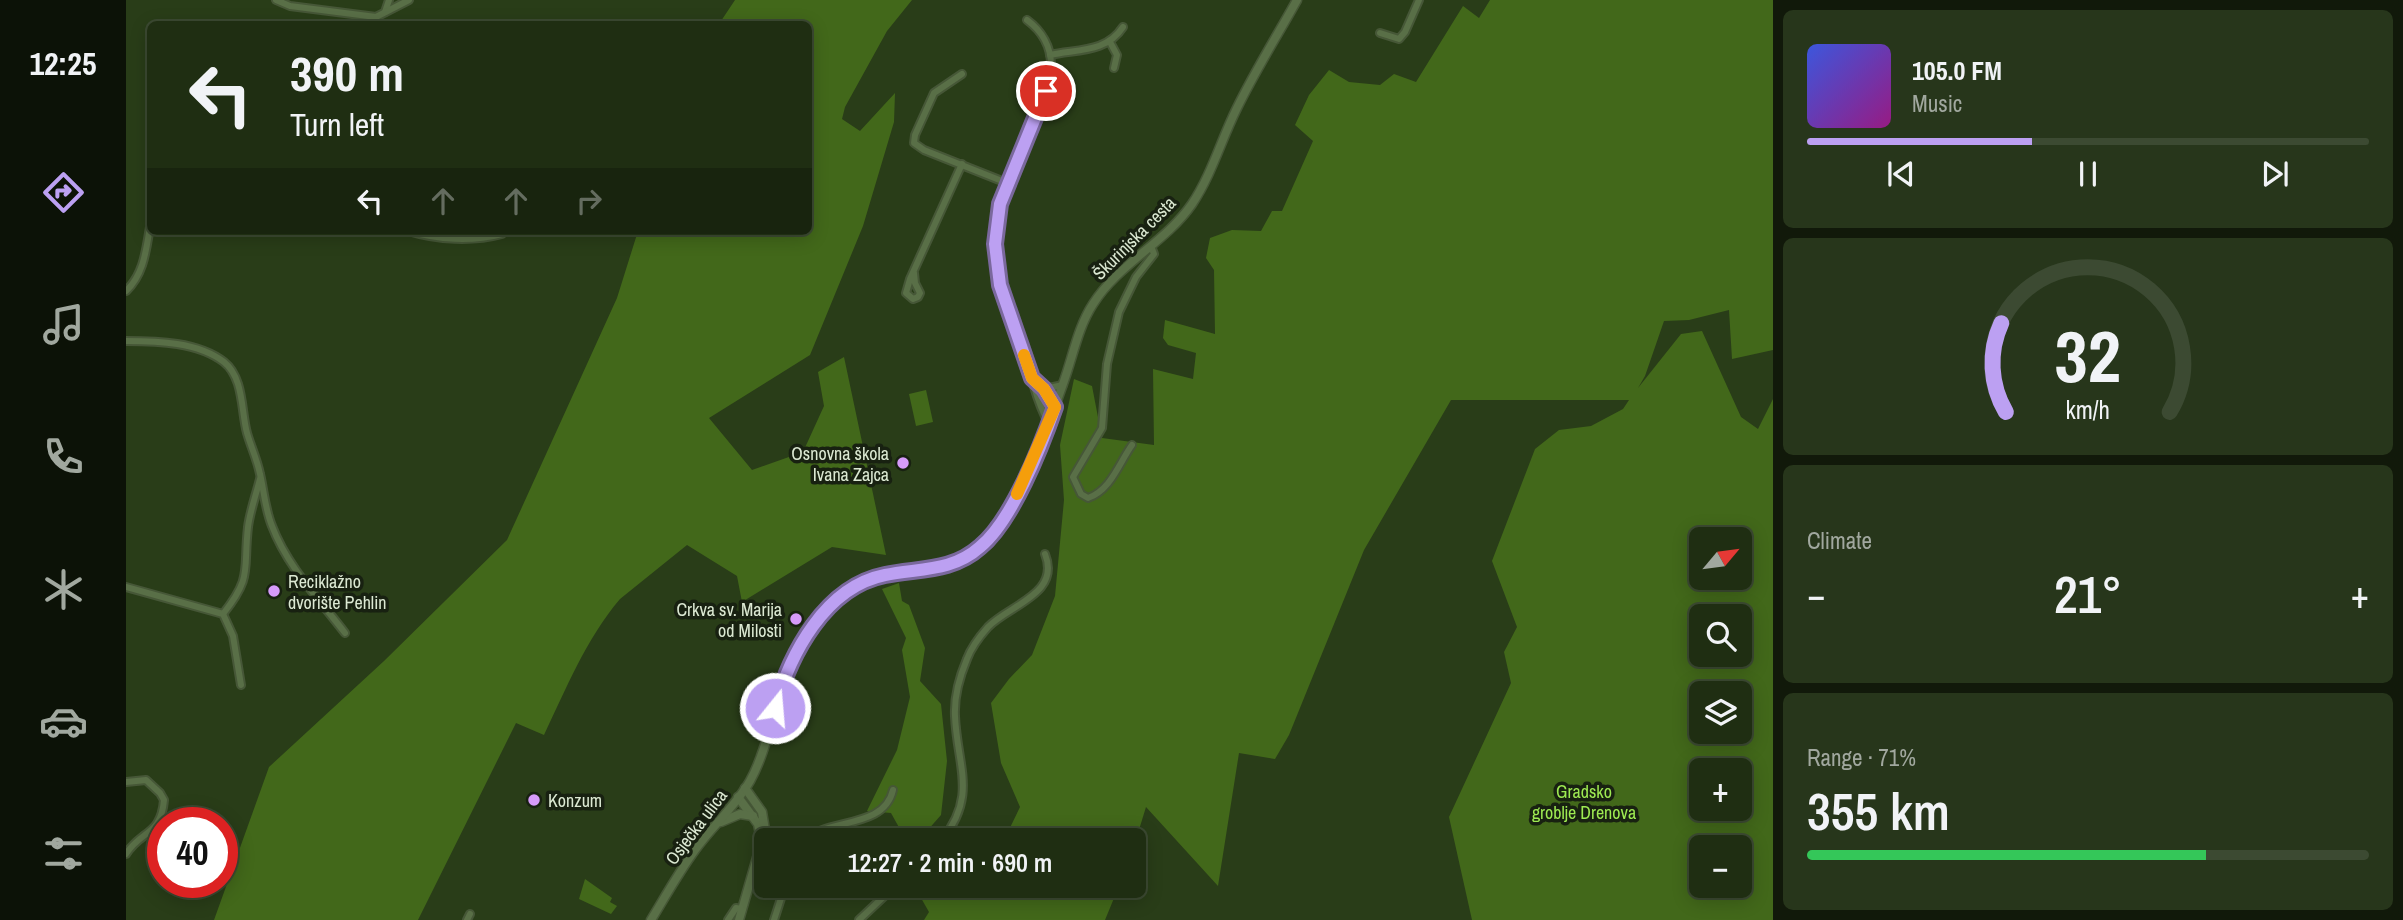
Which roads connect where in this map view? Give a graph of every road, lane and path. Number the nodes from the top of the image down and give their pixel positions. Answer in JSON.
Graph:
{"nodes":[{"id":1,"x":276,"y":0,"type":"edge"},
{"id":2,"x":389,"y":0,"type":"edge"},
{"id":3,"x":409,"y":0,"type":"edge"},
{"id":4,"x":1297,"y":0,"type":"edge"},
{"id":5,"x":1419,"y":0,"type":"edge"},
{"id":6,"x":291,"y":3,"type":"edge"},
{"id":7,"x":385,"y":12,"type":"junction"},
{"id":8,"x":376,"y":17,"type":"junction"},
{"id":9,"x":1027,"y":20,"type":"dead end"},
{"id":10,"x":373,"y":21,"type":"edge"},
{"id":11,"x":1123,"y":27,"type":"dead end"},
{"id":12,"x":1380,"y":33,"type":"dead end"},
{"id":13,"x":1110,"y":42,"type":"junction"},
{"id":14,"x":1050,"y":55,"type":"junction"},
{"id":15,"x":1114,"y":68,"type":"dead end"},
{"id":16,"x":962,"y":74,"type":"dead end"},
{"id":17,"x":962,"y":164,"type":"junction"},
{"id":18,"x":1007,"y":183,"type":"junction"},
{"id":19,"x":149,"y":235,"type":"edge"},
{"id":20,"x":431,"y":235,"type":"edge"},
{"id":21,"x":496,"y":235,"type":"edge"},
{"id":22,"x":1151,"y":246,"type":"junction"},
{"id":23,"x":914,"y":273,"type":"dead end"},
{"id":24,"x":126,"y":291,"type":"edge"},
{"id":25,"x":126,"y":341,"type":"edge"},
{"id":26,"x":1032,"y":378,"type":"junction"},
{"id":27,"x":1063,"y":385,"type":"junction"},
{"id":28,"x":1044,"y":389,"type":"junction"},
{"id":29,"x":1055,"y":407,"type":"junction"},
{"id":30,"x":1049,"y":424,"type":"junction"},
{"id":31,"x":1132,"y":445,"type":"dead end"},
{"id":32,"x":261,"y":478,"type":"junction"},
{"id":33,"x":1045,"y":554,"type":"dead end"},
{"id":34,"x":126,"y":587,"type":"edge"},
{"id":35,"x":223,"y":614,"type":"junction"},
{"id":36,"x":345,"y":633,"type":"dead end"},
{"id":37,"x":241,"y":685,"type":"dead end"},
{"id":38,"x":126,"y":782,"type":"edge"},
{"id":39,"x":745,"y":788,"type":"junction"},
{"id":40,"x":893,"y":790,"type":"dead end"},
{"id":41,"x":738,"y":797,"type":"junction"},
{"id":42,"x":753,"y":816,"type":"junction"},
{"id":43,"x":718,"y":824,"type":"junction"},
{"id":44,"x":759,"y":828,"type":"edge"},
{"id":45,"x":764,"y":828,"type":"edge"},
{"id":46,"x":830,"y":828,"type":"edge"},
{"id":47,"x":950,"y":828,"type":"edge"},
{"id":48,"x":126,"y":854,"type":"edge"},
{"id":49,"x":754,"y":867,"type":"edge"},
{"id":50,"x":781,"y":898,"type":"edge"},
{"id":51,"x":882,"y":898,"type":"edge"},
{"id":52,"x":742,"y":909,"type":"junction"},
{"id":53,"x":651,"y":920,"type":"edge"},
{"id":54,"x":728,"y":920,"type":"edge"},
{"id":55,"x":739,"y":920,"type":"edge"},
{"id":56,"x":774,"y":920,"type":"edge"},
{"id":57,"x":859,"y":920,"type":"edge"}],
"edges":[{"from":1,"to":6,"type":"street"},
{"from":2,"to":7,"type":"street"},
{"from":3,"to":7,"type":"street"},
{"from":4,"to":22,"type":"street","name":"Škurinjska cesta"},
{"from":5,"to":12,"type":"street"},
{"from":6,"to":8,"type":"street"},
{"from":7,"to":8,"type":"street"},
{"from":8,"to":10,"type":"street"},
{"from":9,"to":14,"type":"street"},
{"from":11,"to":13,"type":"street"},
{"from":13,"to":14,"type":"street"},
{"from":13,"to":15,"type":"street"},
{"from":14,"to":18,"type":"street"},
{"from":16,"to":17,"type":"street"},
{"from":17,"to":18,"type":"street"},
{"from":17,"to":23,"type":"street"},
{"from":18,"to":26,"type":"street"},
{"from":19,"to":24,"type":"street"},
{"from":20,"to":21,"type":"street"},
{"from":22,"to":27,"type":"street","name":"Škurinjska cesta"},
{"from":22,"to":31,"type":"street"},
{"from":25,"to":32,"type":"street"},
{"from":26,"to":28,"type":"street"},
{"from":26,"to":30,"type":"street"},
{"from":27,"to":28,"type":"street"},
{"from":27,"to":29,"type":"street","name":"Škurinjska cesta"},
{"from":28,"to":29,"type":"street"},
{"from":29,"to":30,"type":"street","name":"Škurinjska cesta"},
{"from":30,"to":39,"type":"street","name":"Škurinjska cesta"},
{"from":32,"to":35,"type":"street"},
{"from":32,"to":36,"type":"street"},
{"from":33,"to":47,"type":"street"},
{"from":34,"to":35,"type":"street"},
{"from":35,"to":37,"type":"street"},
{"from":38,"to":48,"type":"street"},
{"from":39,"to":41,"type":"street","name":"Osječka ulica"},
{"from":39,"to":45,"type":"street"},
{"from":40,"to":46,"type":"street"},
{"from":41,"to":42,"type":"street"},
{"from":41,"to":43,"type":"street","name":"Osječka ulica"},
{"from":42,"to":43,"type":"street"},
{"from":42,"to":44,"type":"street"},
{"from":43,"to":53,"type":"street","name":"Osječka ulica"},
{"from":49,"to":52,"type":"street"},
{"from":50,"to":56,"type":"street"},
{"from":51,"to":57,"type":"street"},
{"from":52,"to":54,"type":"street"},
{"from":52,"to":55,"type":"street"}]}
